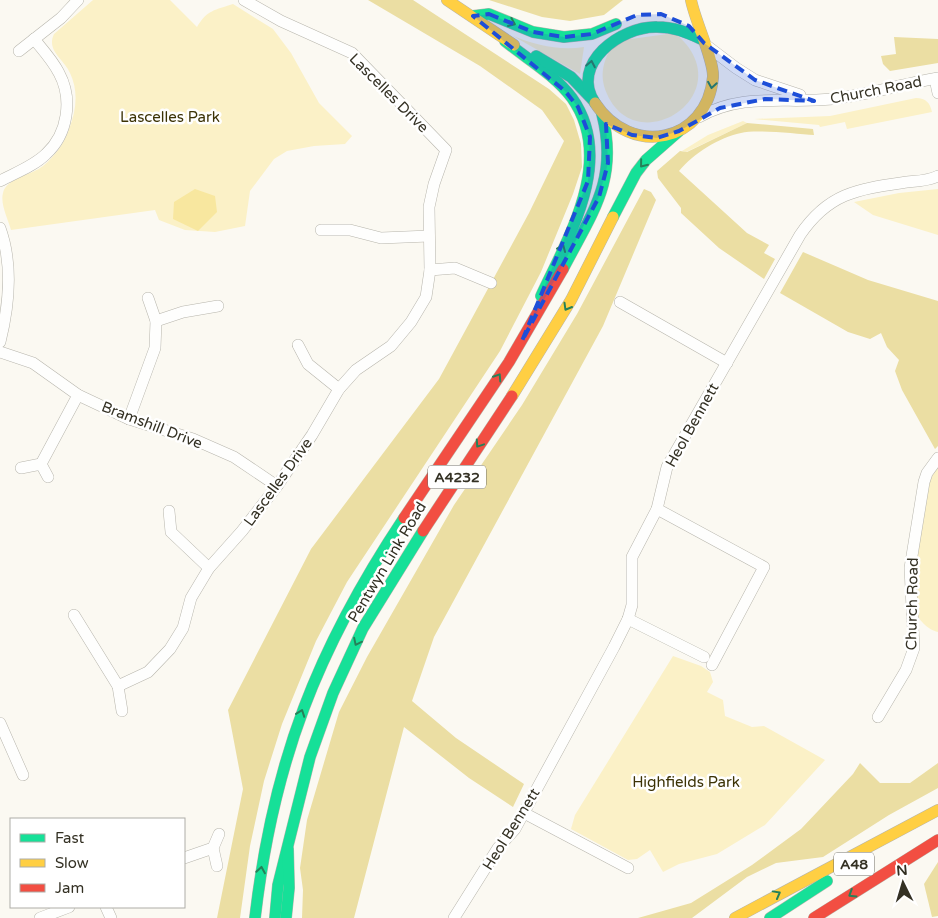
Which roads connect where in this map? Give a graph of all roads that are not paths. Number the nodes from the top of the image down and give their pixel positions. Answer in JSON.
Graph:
{"nodes":[{"id":1,"x":78,"y":0,"type":"edge"},
{"id":2,"x":244,"y":0,"type":"edge"},
{"id":3,"x":447,"y":0,"type":"edge"},
{"id":4,"x":691,"y":0,"type":"edge"},
{"id":5,"x":661,"y":14,"type":"dead end"},
{"id":6,"x":474,"y":16,"type":"junction"},
{"id":7,"x":34,"y":39,"type":"junction"},
{"id":8,"x":505,"y":41,"type":"junction"},
{"id":9,"x":702,"y":41,"type":"junction"},
{"id":10,"x":18,"y":51,"type":"dead end"},
{"id":11,"x":937,"y":79,"type":"edge"},
{"id":12,"x":938,"y":93,"type":"edge"},
{"id":13,"x":814,"y":101,"type":"junction"},
{"id":14,"x":594,"y":102,"type":"junction"},
{"id":15,"x":602,"y":114,"type":"junction"},
{"id":16,"x":696,"y":119,"type":"junction"},
{"id":17,"x":679,"y":131,"type":"junction"},
{"id":18,"x":938,"y":176,"type":"edge"},
{"id":19,"x":0,"y":181,"type":"edge"},
{"id":20,"x":0,"y":228,"type":"edge"},
{"id":21,"x":321,"y":230,"type":"dead end"},
{"id":22,"x":429,"y":236,"type":"junction"},
{"id":23,"x":430,"y":270,"type":"junction"},
{"id":24,"x":491,"y":282,"type":"dead end"},
{"id":25,"x":148,"y":298,"type":"dead end"},
{"id":26,"x":620,"y":302,"type":"dead end"},
{"id":27,"x":218,"y":306,"type":"dead end"},
{"id":28,"x":156,"y":320,"type":"junction"},
{"id":29,"x":522,"y":341,"type":"junction"},
{"id":30,"x":0,"y":342,"type":"edge"},
{"id":31,"x":298,"y":345,"type":"dead end"},
{"id":32,"x":0,"y":352,"type":"edge"},
{"id":33,"x":727,"y":363,"type":"junction"},
{"id":34,"x":339,"y":389,"type":"junction"},
{"id":35,"x":78,"y":395,"type":"junction"},
{"id":36,"x":129,"y":419,"type":"junction"},
{"id":37,"x":938,"y":458,"type":"edge"},
{"id":38,"x":41,"y":464,"type":"junction"},
{"id":39,"x":21,"y":468,"type":"dead end"},
{"id":40,"x":48,"y":478,"type":"dead end"},
{"id":41,"x":277,"y":486,"type":"junction"},
{"id":42,"x":657,"y":509,"type":"junction"},
{"id":43,"x":169,"y":511,"type":"dead end"},
{"id":44,"x":208,"y":568,"type":"junction"},
{"id":45,"x":74,"y":615,"type":"dead end"},
{"id":46,"x":628,"y":619,"type":"junction"},
{"id":47,"x":118,"y":686,"type":"junction"},
{"id":48,"x":122,"y":711,"type":"dead end"},
{"id":49,"x":878,"y":718,"type":"dead end"},
{"id":50,"x":0,"y":723,"type":"edge"},
{"id":51,"x":23,"y":775,"type":"dead end"},
{"id":52,"x":938,"y":810,"type":"edge"},
{"id":53,"x":524,"y":813,"type":"junction"},
{"id":54,"x":219,"y":834,"type":"dead end"},
{"id":55,"x":938,"y":841,"type":"edge"},
{"id":56,"x":213,"y":848,"type":"junction"},
{"id":57,"x":288,"y":850,"type":"junction"},
{"id":58,"x":185,"y":858,"type":"edge"},
{"id":59,"x":216,"y":866,"type":"dead end"},
{"id":60,"x":628,"y":868,"type":"dead end"},
{"id":61,"x":853,"y":907,"type":"dead end"},
{"id":62,"x":65,"y":908,"type":"edge"},
{"id":63,"x":40,"y":918,"type":"edge"},
{"id":64,"x":255,"y":918,"type":"edge"},
{"id":65,"x":275,"y":918,"type":"edge"},
{"id":66,"x":286,"y":918,"type":"edge"},
{"id":67,"x":454,"y":918,"type":"edge"},
{"id":68,"x":735,"y":918,"type":"edge"},
{"id":69,"x":770,"y":918,"type":"edge"},
{"id":70,"x":814,"y":918,"type":"edge"}],
"edges":[{"from":1,"to":7,"type":"street"},
{"from":2,"to":22,"type":"street","name":"Lascelles Drive"},
{"from":3,"to":6,"type":"main road"},
{"from":4,"to":9,"type":"main road","name":"Pentwyn Link Road","number":"A4232"},
{"from":5,"to":9,"type":"main road","name":"Pentwyn Link Road","number":"A4232"},
{"from":6,"to":8,"type":"main road"},
{"from":6,"to":14,"type":"main road","name":"Pentwyn Link Road","number":"A4232"},
{"from":7,"to":10,"type":"street"},
{"from":7,"to":19,"type":"street"},
{"from":8,"to":14,"type":"main road"},
{"from":29,"to":8,"type":"main road","one_way":true},
{"from":9,"to":13,"type":"street"},
{"from":9,"to":16,"type":"main road","name":"Pentwyn Link Road","number":"A4232","one_way":true},
{"from":11,"to":12,"type":"street"},
{"from":11,"to":13,"type":"street","name":"Church Road"},
{"from":13,"to":16,"type":"street","name":"Church Road"},
{"from":14,"to":15,"type":"main road","name":"Pentwyn Link Road","number":"A4232"},
{"from":15,"to":17,"type":"main road","name":"Pentwyn Link Road","number":"A4232"},
{"from":15,"to":29,"type":"main road","name":"Pentwyn Link Road","number":"A4232"},
{"from":16,"to":17,"type":"main road","name":"Pentwyn Link Road","number":"A4232"},
{"from":17,"to":57,"type":"main road","name":"Pentwyn Link Road","number":"A4232","one_way":true},
{"from":18,"to":33,"type":"street","name":"Heol Bennett"},
{"from":20,"to":30,"type":"street"},
{"from":21,"to":22,"type":"street"},
{"from":22,"to":23,"type":"street","name":"Lascelles Drive"},
{"from":23,"to":24,"type":"street"},
{"from":23,"to":34,"type":"street","name":"Lascelles Drive"},
{"from":25,"to":28,"type":"street"},
{"from":26,"to":33,"type":"street"},
{"from":27,"to":28,"type":"street"},
{"from":28,"to":36,"type":"street"},
{"from":64,"to":29,"type":"main road","name":"Pentwyn Link Road","number":"A4232","one_way":true},
{"from":31,"to":34,"type":"street"},
{"from":32,"to":35,"type":"street","name":"Bramshill Drive"},
{"from":33,"to":42,"type":"street","name":"Heol Bennett"},
{"from":34,"to":41,"type":"street","name":"Lascelles Drive"},
{"from":35,"to":36,"type":"street","name":"Bramshill Drive"},
{"from":35,"to":38,"type":"street"},
{"from":36,"to":41,"type":"street","name":"Bramshill Drive"},
{"from":37,"to":49,"type":"street","name":"Church Road"},
{"from":38,"to":39,"type":"street"},
{"from":38,"to":40,"type":"street"},
{"from":41,"to":44,"type":"street","name":"Lascelles Drive"},
{"from":42,"to":46,"type":"street","name":"Heol Bennett"},
{"from":42,"to":46,"type":"street"},
{"from":43,"to":44,"type":"street"},
{"from":44,"to":47,"type":"street","name":"Lascelles Drive"},
{"from":45,"to":47,"type":"street"},
{"from":46,"to":53,"type":"street","name":"Heol Bennett"},
{"from":47,"to":48,"type":"street"},
{"from":50,"to":51,"type":"street"},
{"from":68,"to":52,"type":"main road","one_way":true},
{"from":52,"to":69,"type":"main road","number":"A48"},
{"from":53,"to":60,"type":"street"},
{"from":53,"to":67,"type":"street","name":"Heol Bennett"},
{"from":54,"to":56,"type":"street"},
{"from":55,"to":61,"type":"main road"},
{"from":55,"to":70,"type":"main road","number":"A48","one_way":true},
{"from":56,"to":58,"type":"street"},
{"from":56,"to":59,"type":"street"},
{"from":57,"to":65,"type":"main road","name":"Pentwyn Link Road","number":"A4232"},
{"from":57,"to":66,"type":"main road"},
{"from":62,"to":63,"type":"street"}]}
